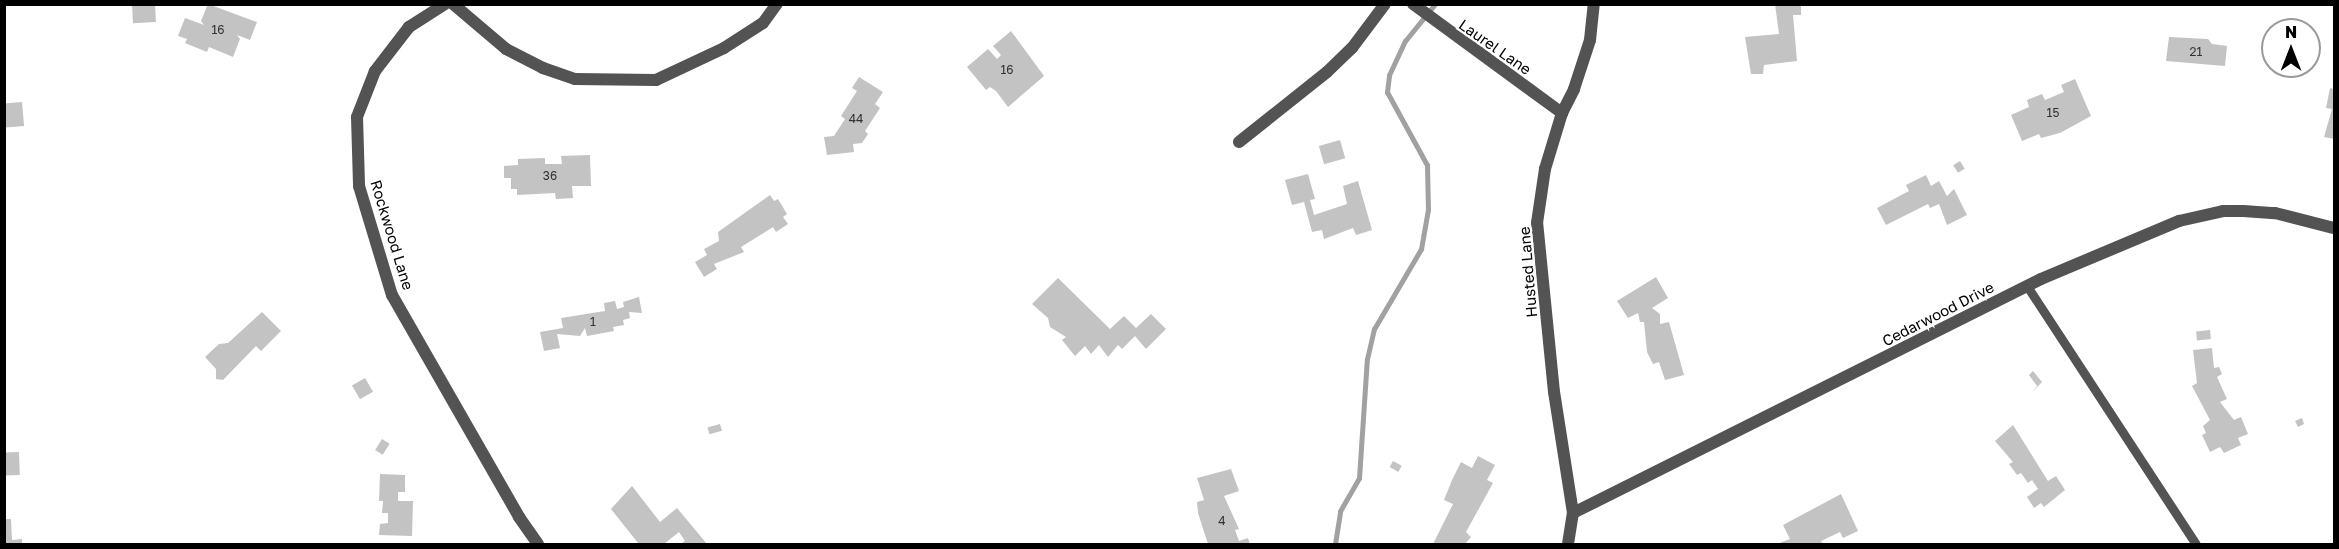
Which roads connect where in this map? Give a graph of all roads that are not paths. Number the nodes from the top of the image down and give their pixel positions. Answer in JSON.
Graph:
{"nodes":[{"id":1,"x":445,"y":4,"type":"edge"},
{"id":2,"x":453,"y":4,"type":"edge"},
{"id":3,"x":777,"y":4,"type":"edge"},
{"id":4,"x":1384,"y":4,"type":"edge"},
{"id":5,"x":1594,"y":4,"type":"edge"},
{"id":6,"x":1414,"y":6,"type":"edge"},
{"id":7,"x":1562,"y":112,"type":"junction"},
{"id":8,"x":1239,"y":142,"type":"dead end"},
{"id":9,"x":2334,"y":228,"type":"edge"},
{"id":10,"x":2026,"y":286,"type":"junction"},
{"id":11,"x":1573,"y":513,"type":"junction"},
{"id":12,"x":538,"y":544,"type":"edge"},
{"id":13,"x":1568,"y":544,"type":"edge"},
{"id":14,"x":2196,"y":544,"type":"edge"}],
"edges":[{"from":1,"to":12,"type":"street","name":"Rockwood Lane"},
{"from":2,"to":3,"type":"street"},
{"from":4,"to":8,"type":"street"},
{"from":5,"to":7,"type":"street","name":"Husted Lane"},
{"from":6,"to":7,"type":"street","name":"Laurel Lane"},
{"from":7,"to":11,"type":"street","name":"Husted Lane"},
{"from":9,"to":10,"type":"street","name":"Cedarwood Drive"},
{"from":10,"to":11,"type":"street","name":"Cedarwood Drive"},
{"from":10,"to":14,"type":"lane"},
{"from":11,"to":13,"type":"street","name":"Husted Lane"}]}
